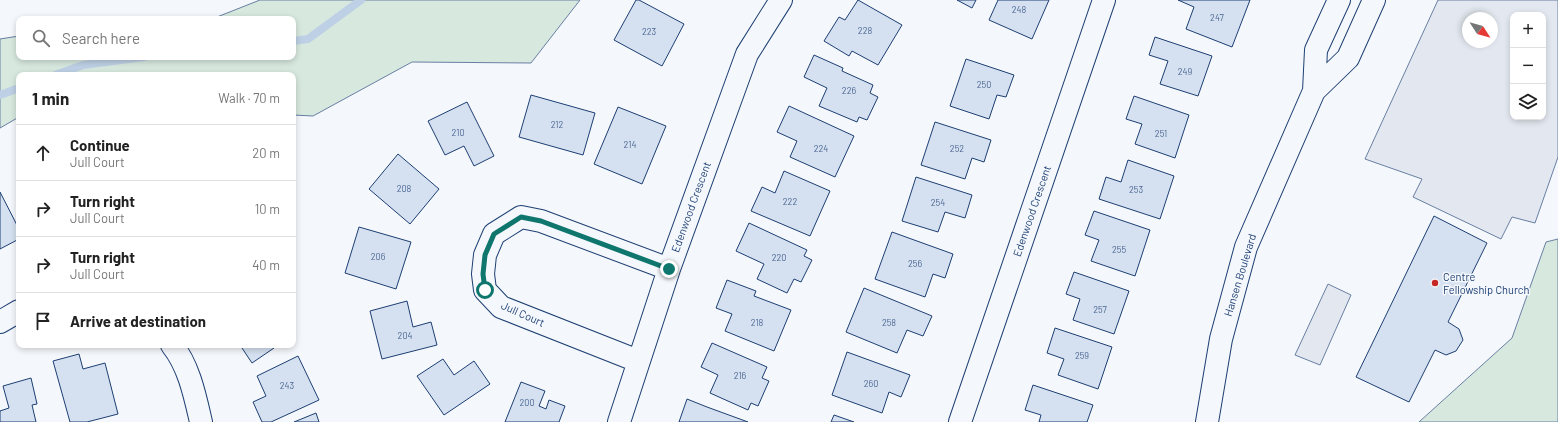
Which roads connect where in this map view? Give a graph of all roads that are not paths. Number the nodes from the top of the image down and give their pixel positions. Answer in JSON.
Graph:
{"nodes":[{"id":1,"x":781,"y":0,"type":"edge"},
{"id":2,"x":1104,"y":0,"type":"edge"},
{"id":3,"x":1339,"y":0,"type":"edge"},
{"id":4,"x":1374,"y":0,"type":"edge"},
{"id":5,"x":1314,"y":91,"type":"junction"},
{"id":6,"x":669,"y":269,"type":"junction"},
{"id":7,"x":16,"y":313,"type":"edge"},
{"id":8,"x":0,"y":322,"type":"edge"},
{"id":9,"x":175,"y":348,"type":"edge"},
{"id":10,"x":638,"y":361,"type":"junction"},
{"id":11,"x":201,"y":422,"type":"edge"},
{"id":12,"x":619,"y":422,"type":"edge"},
{"id":13,"x":960,"y":422,"type":"edge"},
{"id":14,"x":1207,"y":422,"type":"edge"}],
"edges":[{"from":1,"to":6,"type":"street","name":"Edenwood Crescent"},
{"from":2,"to":13,"type":"street","name":"Edenwood Crescent"},
{"from":3,"to":5,"type":"street","name":"Hansen Boulevard"},
{"from":4,"to":5,"type":"street","name":"Hansen Boulevard"},
{"from":5,"to":14,"type":"street","name":"Hansen Boulevard"},
{"from":6,"to":10,"type":"street","name":"Edenwood Crescent"},
{"from":6,"to":10,"type":"street","name":"Jull Court"},
{"from":7,"to":8,"type":"street"},
{"from":9,"to":11,"type":"street"},
{"from":10,"to":12,"type":"street","name":"Edenwood Crescent"}]}
